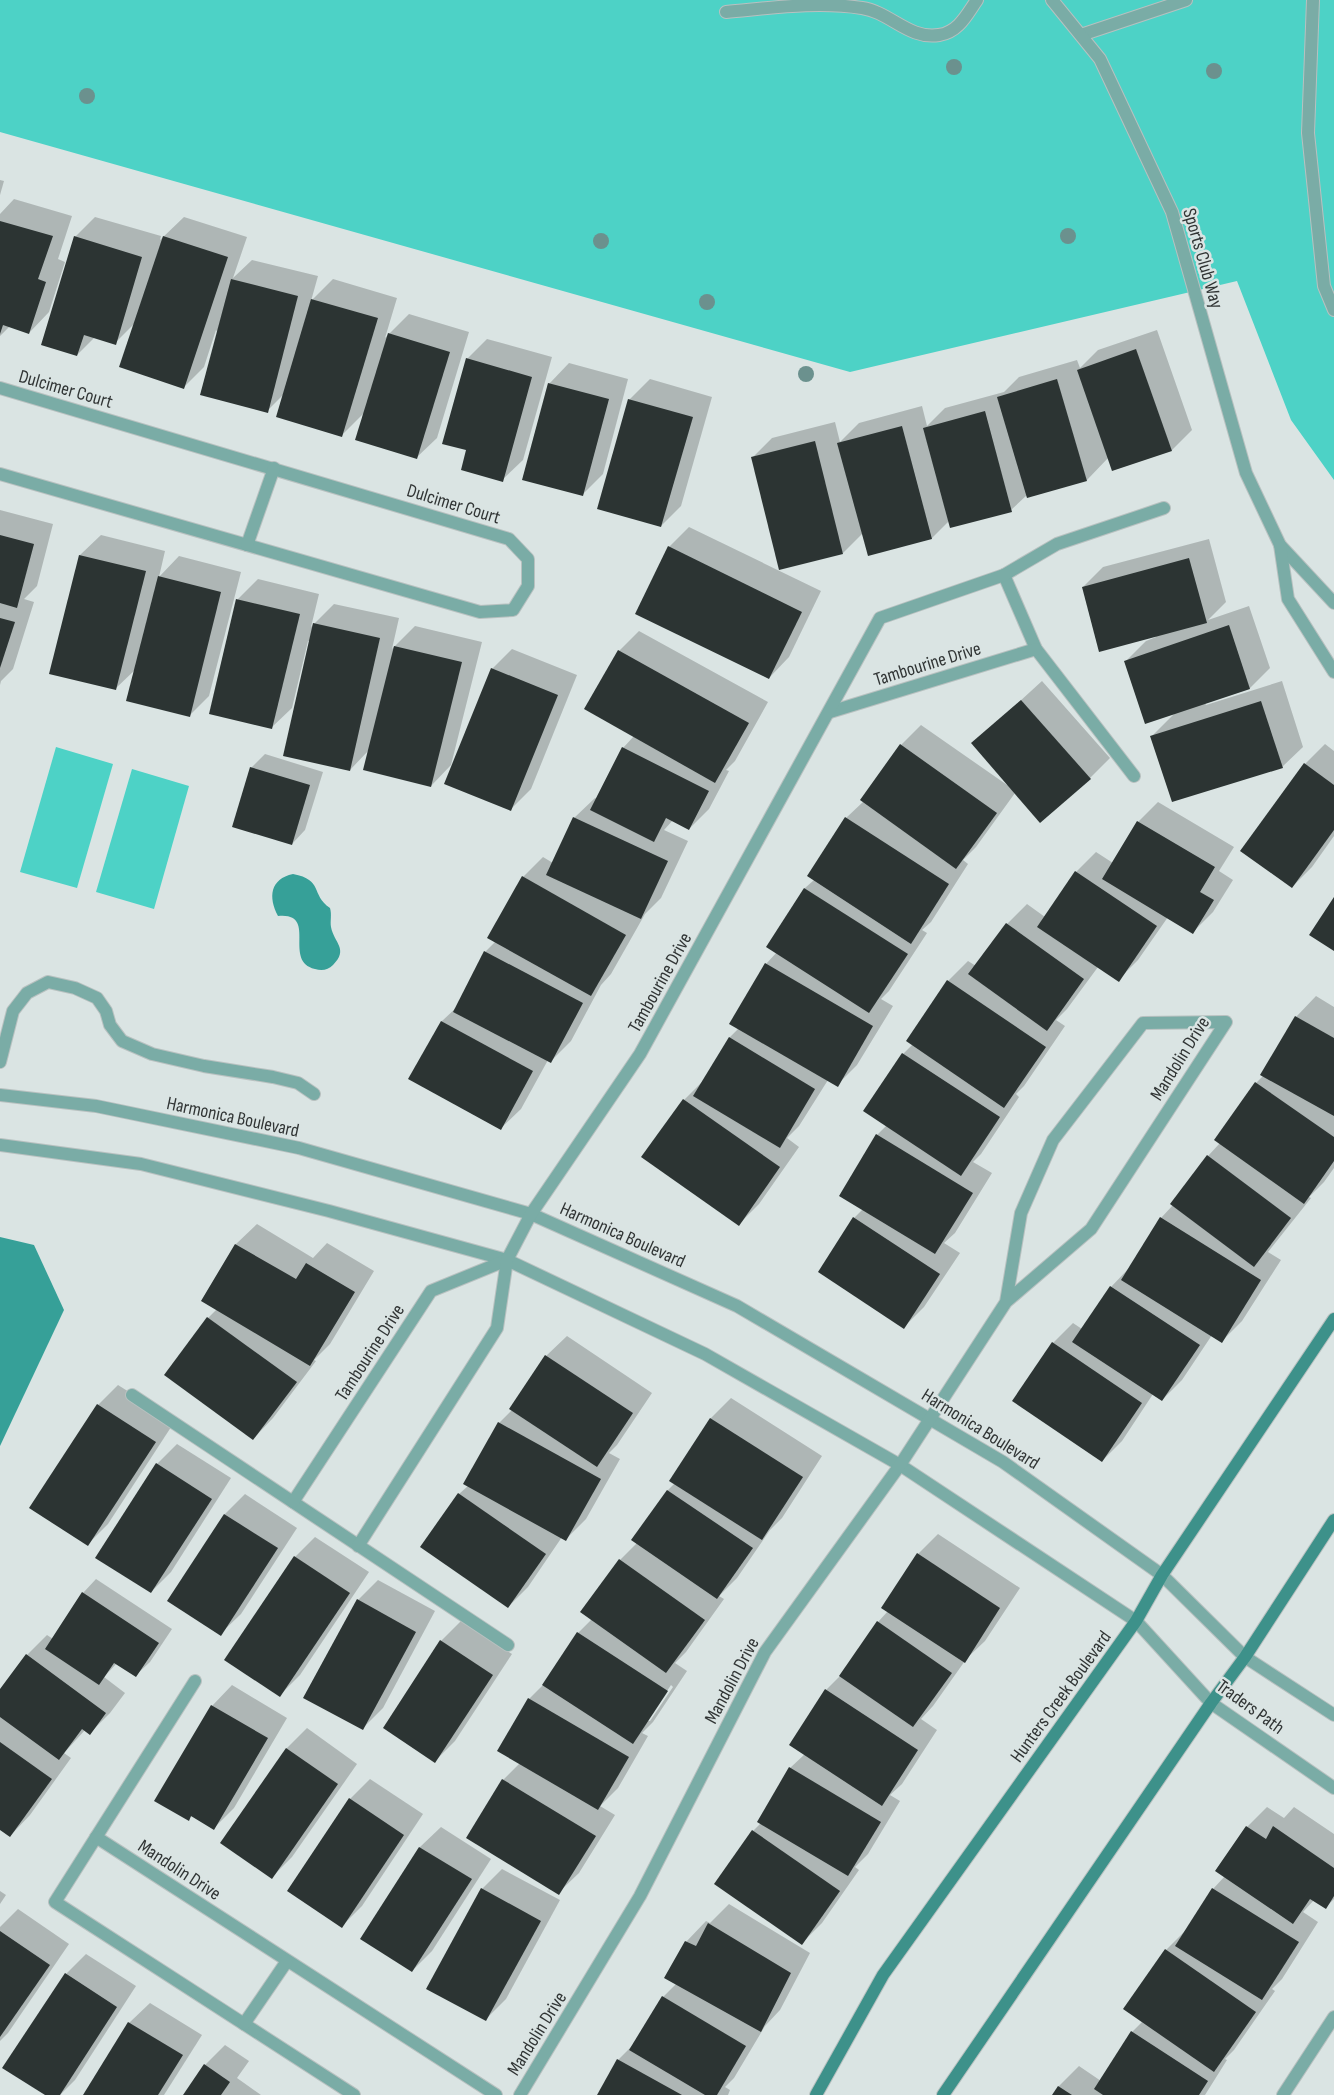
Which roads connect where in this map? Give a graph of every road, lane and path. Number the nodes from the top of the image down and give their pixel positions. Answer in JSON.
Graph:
{"nodes":[{"id":1,"x":977,"y":0,"type":"edge"},
{"id":2,"x":1052,"y":0,"type":"edge"},
{"id":3,"x":1186,"y":0,"type":"edge"},
{"id":4,"x":1313,"y":0,"type":"edge"},
{"id":5,"x":726,"y":12,"type":"dead end"},
{"id":6,"x":1081,"y":35,"type":"junction"},
{"id":7,"x":1334,"y":310,"type":"edge"},
{"id":8,"x":0,"y":388,"type":"edge"},
{"id":9,"x":274,"y":468,"type":"junction"},
{"id":10,"x":0,"y":474,"type":"edge"},
{"id":11,"x":1164,"y":508,"type":"dead end"},
{"id":12,"x":247,"y":545,"type":"junction"},
{"id":13,"x":1280,"y":545,"type":"junction"},
{"id":14,"x":1004,"y":575,"type":"junction"},
{"id":15,"x":1334,"y":603,"type":"edge"},
{"id":16,"x":1036,"y":649,"type":"junction"},
{"id":17,"x":1334,"y":672,"type":"edge"},
{"id":18,"x":830,"y":712,"type":"junction"},
{"id":19,"x":1134,"y":776,"type":"dead end"},
{"id":20,"x":0,"y":1062,"type":"edge"},
{"id":21,"x":314,"y":1094,"type":"dead end"},
{"id":22,"x":0,"y":1096,"type":"edge"},
{"id":23,"x":0,"y":1145,"type":"edge"},
{"id":24,"x":531,"y":1214,"type":"junction"},
{"id":25,"x":507,"y":1260,"type":"junction"},
{"id":26,"x":1006,"y":1302,"type":"junction"},
{"id":27,"x":1334,"y":1319,"type":"edge"},
{"id":28,"x":132,"y":1395,"type":"dead end"},
{"id":29,"x":931,"y":1418,"type":"junction"},
{"id":30,"x":900,"y":1465,"type":"junction"},
{"id":31,"x":293,"y":1502,"type":"junction"},
{"id":32,"x":1334,"y":1520,"type":"edge"},
{"id":33,"x":358,"y":1546,"type":"junction"},
{"id":34,"x":1162,"y":1575,"type":"junction"},
{"id":35,"x":1136,"y":1621,"type":"junction"},
{"id":36,"x":508,"y":1645,"type":"dead end"},
{"id":37,"x":1245,"y":1657,"type":"junction"},
{"id":38,"x":195,"y":1681,"type":"dead end"},
{"id":39,"x":1211,"y":1703,"type":"junction"},
{"id":40,"x":1334,"y":1715,"type":"edge"},
{"id":41,"x":1334,"y":1788,"type":"edge"},
{"id":42,"x":96,"y":1837,"type":"junction"},
{"id":43,"x":287,"y":1960,"type":"junction"},
{"id":44,"x":1334,"y":2017,"type":"edge"},
{"id":45,"x":244,"y":2024,"type":"junction"},
{"id":46,"x":354,"y":2095,"type":"edge"},
{"id":47,"x":496,"y":2095,"type":"edge"},
{"id":48,"x":520,"y":2095,"type":"edge"},
{"id":49,"x":816,"y":2095,"type":"edge"},
{"id":50,"x":943,"y":2095,"type":"edge"},
{"id":51,"x":1283,"y":2095,"type":"edge"}],
"edges":[{"from":1,"to":5,"type":"street"},
{"from":2,"to":6,"type":"street","name":"Sports Club Way"},
{"from":3,"to":6,"type":"street"},
{"from":4,"to":7,"type":"street"},
{"from":6,"to":13,"type":"street","name":"Sports Club Way"},
{"from":8,"to":9,"type":"street","name":"Dulcimer Court"},
{"from":9,"to":12,"type":"street"},
{"from":9,"to":12,"type":"street","name":"Dulcimer Court"},
{"from":10,"to":12,"type":"street","name":"Dulcimer Court"},
{"from":11,"to":14,"type":"street","name":"Tambourine Drive"},
{"from":13,"to":15,"type":"street","name":"Sports Club Way"},
{"from":13,"to":17,"type":"street","name":"Sports Club Way"},
{"from":14,"to":16,"type":"street"},
{"from":14,"to":18,"type":"street","name":"Tambourine Drive"},
{"from":16,"to":18,"type":"street","name":"Tambourine Drive"},
{"from":16,"to":19,"type":"street"},
{"from":18,"to":24,"type":"street","name":"Tambourine Drive"},
{"from":20,"to":21,"type":"street"},
{"from":22,"to":24,"type":"street","name":"Harmonica Boulevard"},
{"from":23,"to":25,"type":"street"},
{"from":24,"to":25,"type":"street","name":"Tambourine Drive"},
{"from":24,"to":29,"type":"street","name":"Harmonica Boulevard"},
{"from":25,"to":30,"type":"street"},
{"from":25,"to":31,"type":"street","name":"Tambourine Drive"},
{"from":25,"to":33,"type":"street","name":"Tambourine Drive"},
{"from":26,"to":26,"type":"street","name":"Mandolin Drive"},
{"from":26,"to":29,"type":"street","name":"Mandolin Drive"},
{"from":27,"to":34,"type":"street","name":"Hunters Creek Boulevard"},
{"from":28,"to":31,"type":"street"},
{"from":29,"to":30,"type":"street","name":"Mandolin Drive"},
{"from":29,"to":34,"type":"street","name":"Harmonica Boulevard"},
{"from":30,"to":35,"type":"street"},
{"from":30,"to":48,"type":"street","name":"Mandolin Drive"},
{"from":31,"to":33,"type":"street"},
{"from":32,"to":37,"type":"street"},
{"from":33,"to":36,"type":"street"},
{"from":34,"to":35,"type":"street","name":"Hunters Creek Boulevard"},
{"from":34,"to":37,"type":"street","name":"Traders Path"},
{"from":35,"to":39,"type":"street","name":"Traders Path"},
{"from":35,"to":49,"type":"street","name":"Hunters Creek Boulevard"},
{"from":37,"to":39,"type":"street"},
{"from":37,"to":40,"type":"street","name":"Traders Path"},
{"from":38,"to":42,"type":"street"},
{"from":39,"to":41,"type":"street","name":"Traders Path"},
{"from":39,"to":50,"type":"street"},
{"from":42,"to":43,"type":"street","name":"Mandolin Drive"},
{"from":42,"to":45,"type":"street"},
{"from":43,"to":45,"type":"street"},
{"from":43,"to":47,"type":"street","name":"Mandolin Drive"},
{"from":44,"to":51,"type":"street"},
{"from":45,"to":46,"type":"street"}]}
